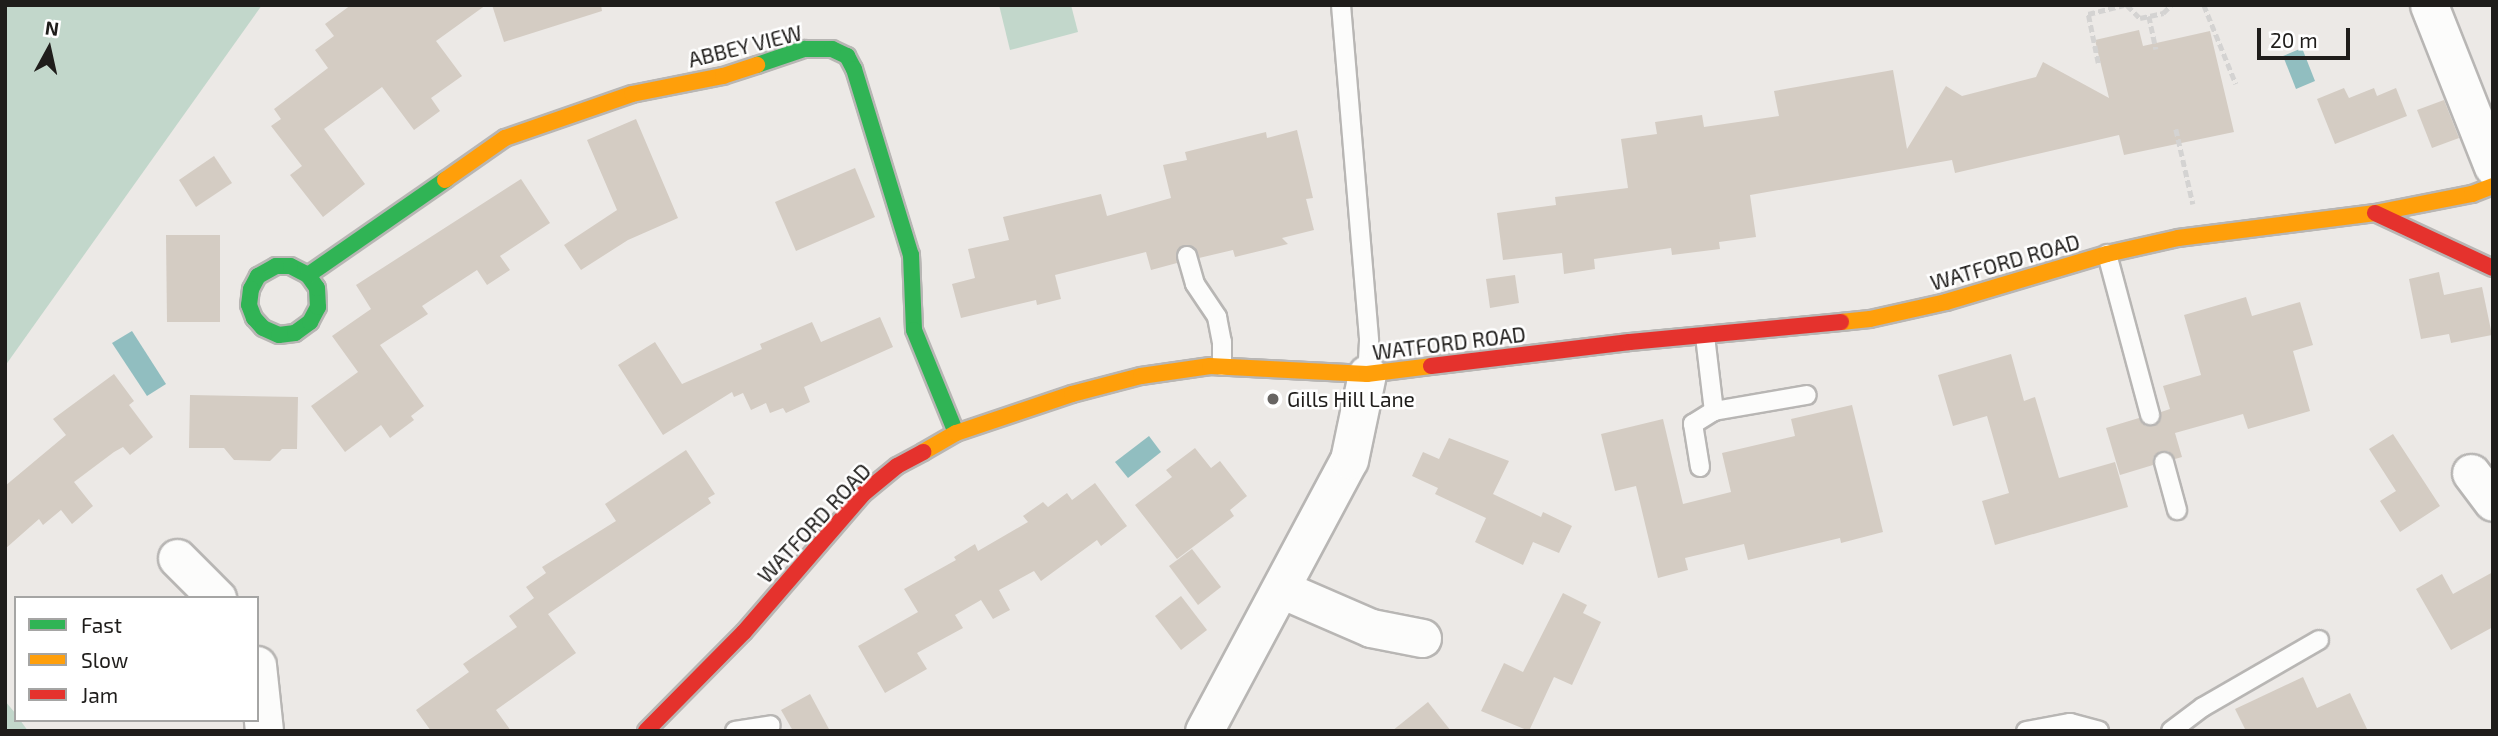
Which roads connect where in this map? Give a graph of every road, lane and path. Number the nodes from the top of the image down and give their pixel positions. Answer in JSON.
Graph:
{"nodes":[{"id":1,"x":1341,"y":5,"type":"edge"},
{"id":2,"x":2126,"y":5,"type":"edge"},
{"id":3,"x":2171,"y":5,"type":"edge"},
{"id":4,"x":2204,"y":5,"type":"edge"},
{"id":5,"x":2429,"y":5,"type":"edge"},
{"id":6,"x":2149,"y":16,"type":"junction"},
{"id":7,"x":2156,"y":49,"type":"dead end"},
{"id":8,"x":2098,"y":63,"type":"dead end"},
{"id":9,"x":2236,"y":84,"type":"dead end"},
{"id":10,"x":2176,"y":129,"type":"dead end"},
{"id":11,"x":2482,"y":181,"type":"edge"},
{"id":12,"x":2493,"y":186,"type":"edge"},
{"id":13,"x":2195,"y":212,"type":"dead end"},
{"id":14,"x":2375,"y":213,"type":"junction"},
{"id":15,"x":2470,"y":214,"type":"dead end"},
{"id":16,"x":2474,"y":242,"type":"dead end"},
{"id":17,"x":2108,"y":254,"type":"junction"},
{"id":18,"x":1186,"y":256,"type":"dead end"},
{"id":19,"x":2487,"y":264,"type":"edge"},
{"id":20,"x":308,"y":275,"type":"junction"},
{"id":21,"x":1705,"y":336,"type":"junction"},
{"id":22,"x":1222,"y":366,"type":"junction"},
{"id":23,"x":1367,"y":374,"type":"junction"},
{"id":24,"x":1807,"y":395,"type":"dead end"},
{"id":25,"x":1714,"y":411,"type":"junction"},
{"id":26,"x":2150,"y":415,"type":"dead end"},
{"id":27,"x":956,"y":433,"type":"junction"},
{"id":28,"x":2164,"y":462,"type":"dead end"},
{"id":29,"x":1700,"y":467,"type":"dead end"},
{"id":30,"x":2471,"y":473,"type":"dead end"},
{"id":31,"x":2493,"y":502,"type":"edge"},
{"id":32,"x":2177,"y":510,"type":"dead end"},
{"id":33,"x":177,"y":558,"type":"dead end"},
{"id":34,"x":1281,"y":589,"type":"junction"},
{"id":35,"x":215,"y":596,"type":"edge"},
{"id":36,"x":1422,"y":638,"type":"dead end"},
{"id":37,"x":2319,"y":640,"type":"dead end"},
{"id":38,"x":259,"y":684,"type":"edge"},
{"id":39,"x":771,"y":725,"type":"dead end"},
{"id":40,"x":264,"y":731,"type":"edge"},
{"id":41,"x":646,"y":731,"type":"edge"},
{"id":42,"x":735,"y":731,"type":"edge"},
{"id":43,"x":1204,"y":731,"type":"edge"},
{"id":44,"x":2026,"y":731,"type":"edge"},
{"id":45,"x":2099,"y":731,"type":"edge"},
{"id":46,"x":2171,"y":731,"type":"edge"}],
"edges":[{"from":1,"to":23,"type":"lane"},
{"from":2,"to":6,"type":"path"},
{"from":2,"to":8,"type":"path"},
{"from":3,"to":6,"type":"path"},
{"from":4,"to":9,"type":"path"},
{"from":5,"to":11,"type":"street"},
{"from":6,"to":7,"type":"path"},
{"from":10,"to":13,"type":"path"},
{"from":11,"to":12,"type":"main road","name":"WATFORD ROAD"},
{"from":11,"to":14,"type":"main road","name":"WATFORD ROAD"},
{"from":11,"to":15,"type":"main road"},
{"from":14,"to":17,"type":"main road","name":"WATFORD ROAD"},
{"from":14,"to":19,"type":"main road"},
{"from":16,"to":19,"type":"main road"},
{"from":17,"to":21,"type":"main road","name":"WATFORD ROAD"},
{"from":17,"to":26,"type":"lane"},
{"from":18,"to":22,"type":"lane"},
{"from":20,"to":20,"type":"main road"},
{"from":20,"to":27,"type":"main road","name":"ABBEY VIEW"},
{"from":21,"to":23,"type":"main road","name":"WATFORD ROAD"},
{"from":21,"to":25,"type":"lane"},
{"from":22,"to":23,"type":"main road","name":"WATFORD ROAD"},
{"from":22,"to":27,"type":"main road","name":"WATFORD ROAD"},
{"from":23,"to":34,"type":"street"},
{"from":24,"to":25,"type":"lane"},
{"from":25,"to":29,"type":"lane"},
{"from":27,"to":41,"type":"main road","name":"WATFORD ROAD"},
{"from":28,"to":32,"type":"lane"},
{"from":30,"to":31,"type":"street"},
{"from":33,"to":35,"type":"street"},
{"from":34,"to":36,"type":"street"},
{"from":34,"to":43,"type":"street"},
{"from":37,"to":46,"type":"lane"},
{"from":38,"to":40,"type":"street"},
{"from":39,"to":42,"type":"lane"},
{"from":44,"to":45,"type":"lane"}]}
